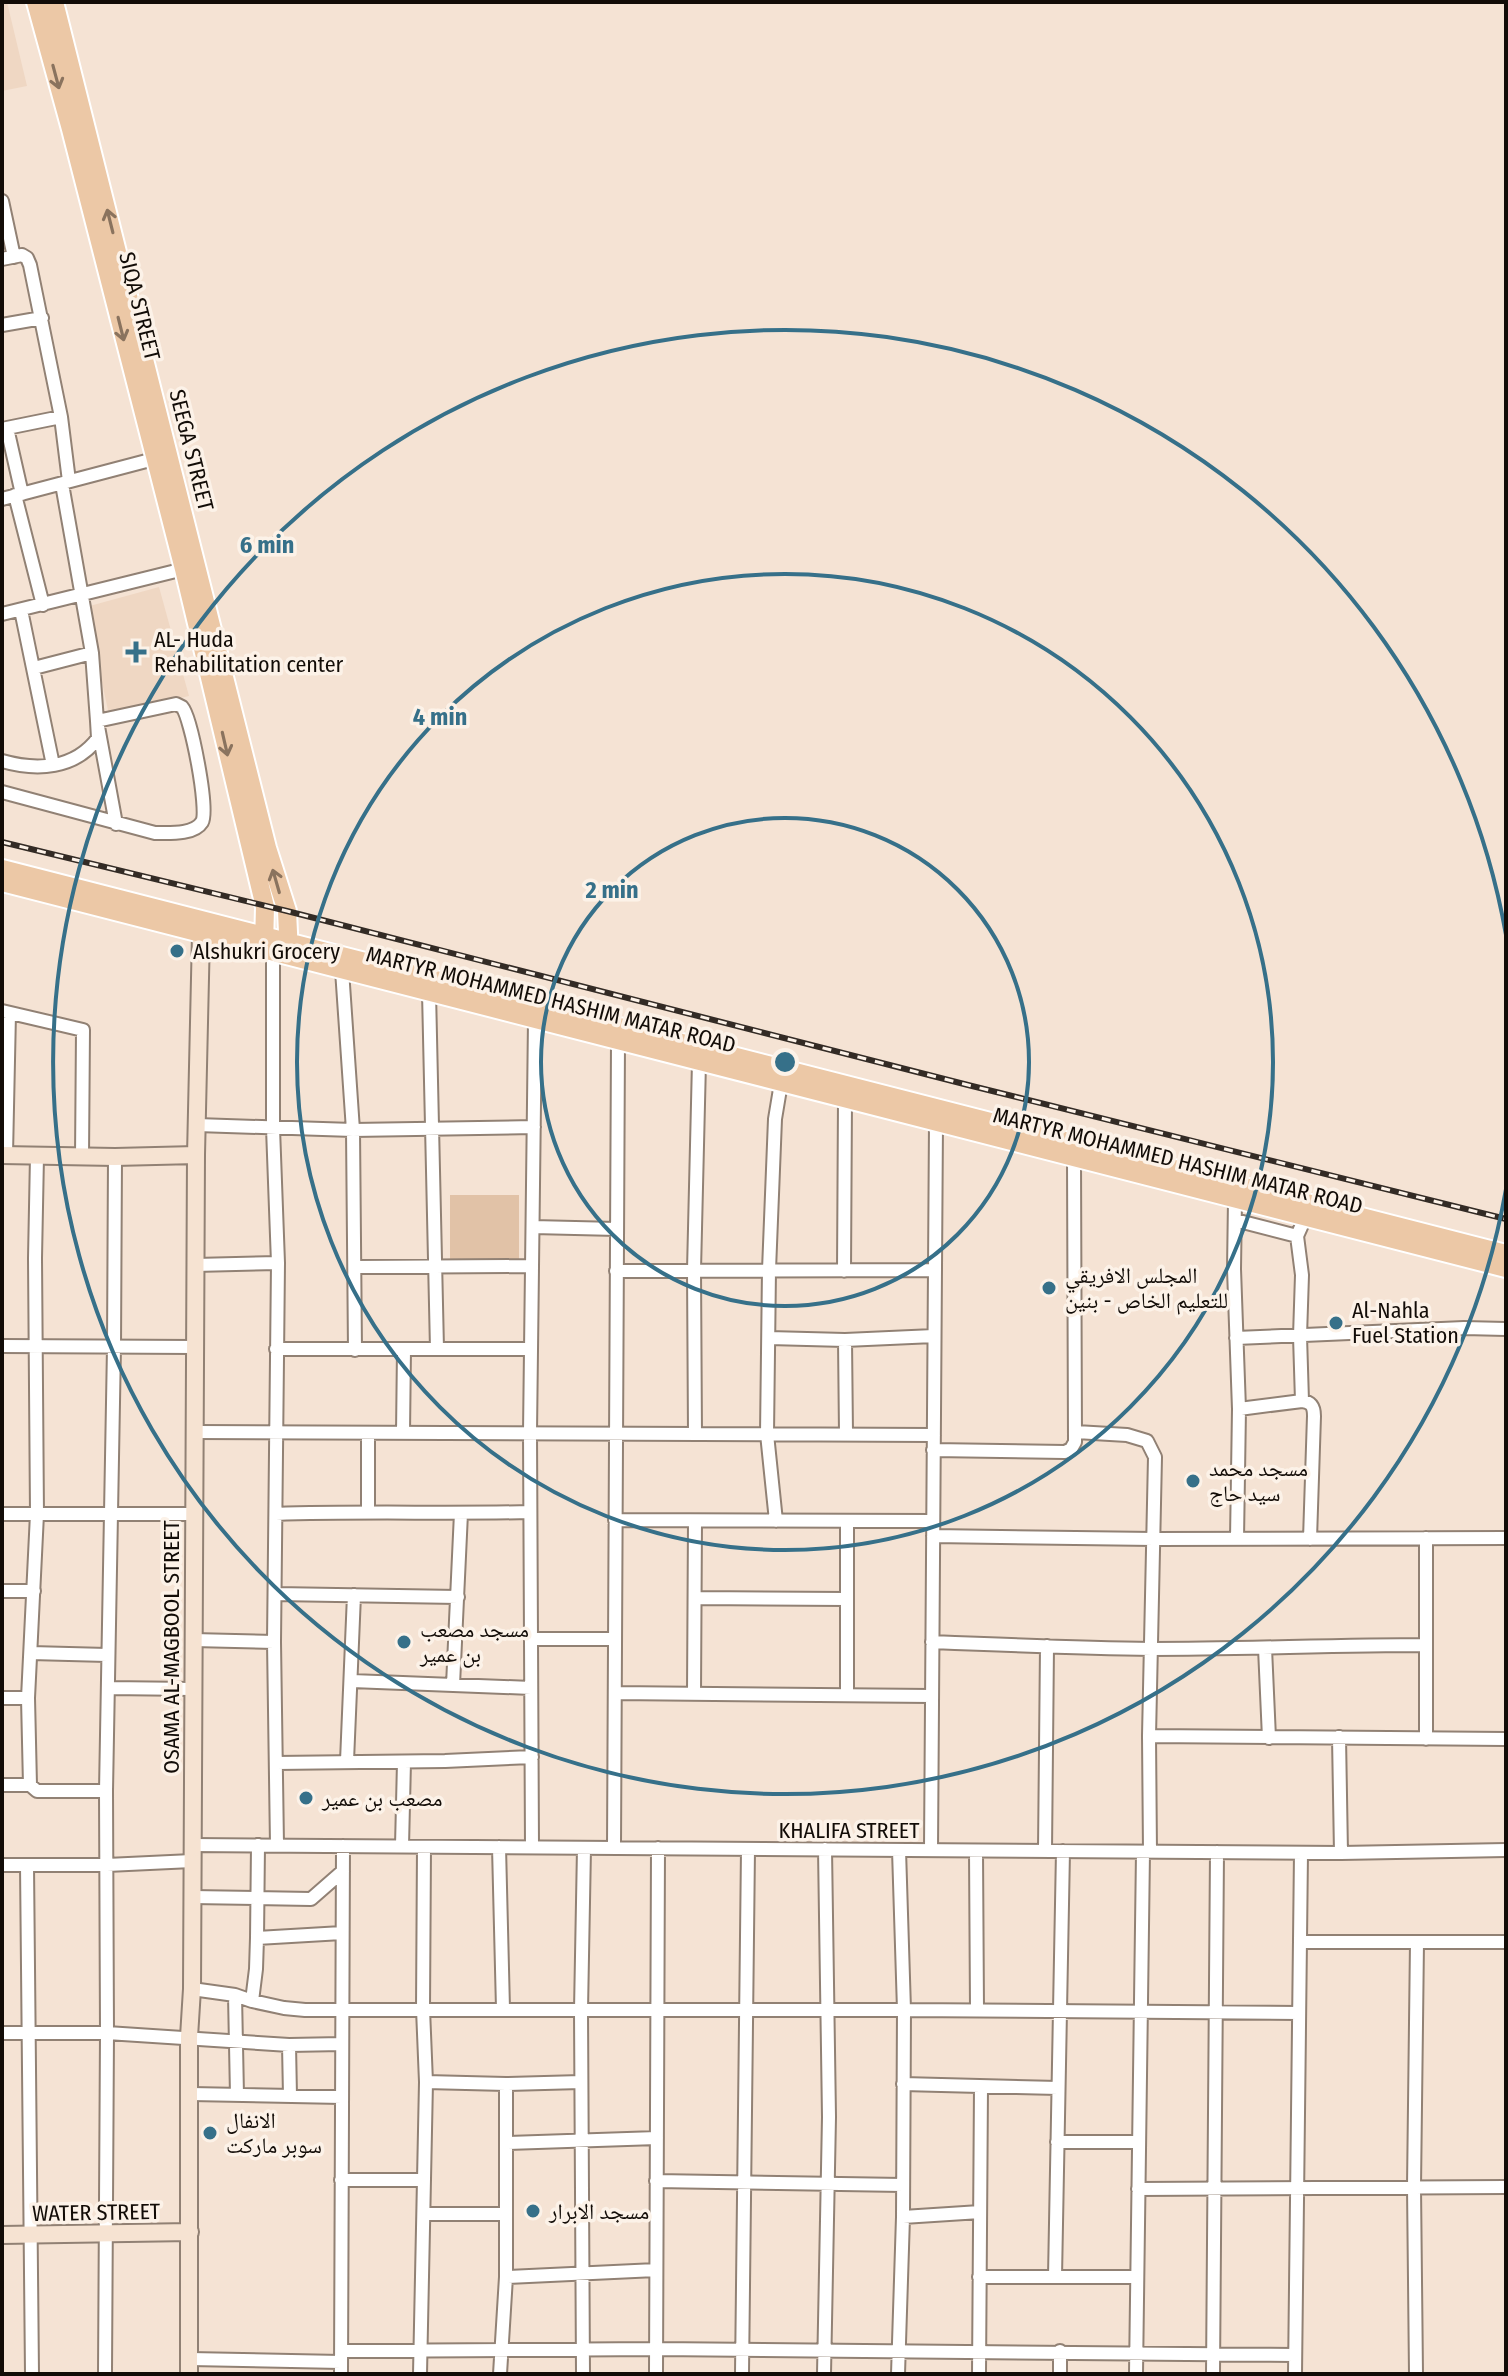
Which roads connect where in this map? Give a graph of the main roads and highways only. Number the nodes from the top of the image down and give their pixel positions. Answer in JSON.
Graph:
{"nodes":[{"id":1,"x":36,"y":2,"type":"edge"},
{"id":2,"x":54,"y":2,"type":"edge"},
{"id":3,"x":2,"y":869,"type":"edge"},
{"id":4,"x":2,"y":882,"type":"edge"},
{"id":5,"x":202,"y":928,"type":"junction"},
{"id":6,"x":276,"y":948,"type":"junction"},
{"id":7,"x":1306,"y":1211,"type":"junction"},
{"id":8,"x":1506,"y":1254,"type":"edge"},
{"id":9,"x":1506,"y":1268,"type":"edge"}],
"edges":[{"from":1,"to":6,"type":"main road","name":"SIQA STREET","one_way":true},
{"from":6,"to":2,"type":"main road","name":"SEEGA STREET","one_way":true},
{"from":3,"to":5,"type":"main road","name":"MARTYR MOHAMMED HASHIM MATAR ROAD"},
{"from":4,"to":5,"type":"main road","name":"MARTYR MOHAMMED HASHIM MATAR ROAD"},
{"from":5,"to":6,"type":"main road","name":"MARTYR MOHAMMED HASHIM MATAR ROAD"},
{"from":6,"to":7,"type":"main road","name":"MARTYR MOHAMMED HASHIM MATAR ROAD"},
{"from":6,"to":7,"type":"main road","name":"MARTYR MOHAMMED HASHIM MATAR ROAD"},
{"from":7,"to":8,"type":"main road","name":"MARTYR MOHAMMED HASHIM MATAR ROAD"},
{"from":7,"to":9,"type":"main road","name":"MARTYR MOHAMMED HASHIM MATAR ROAD"}]}
